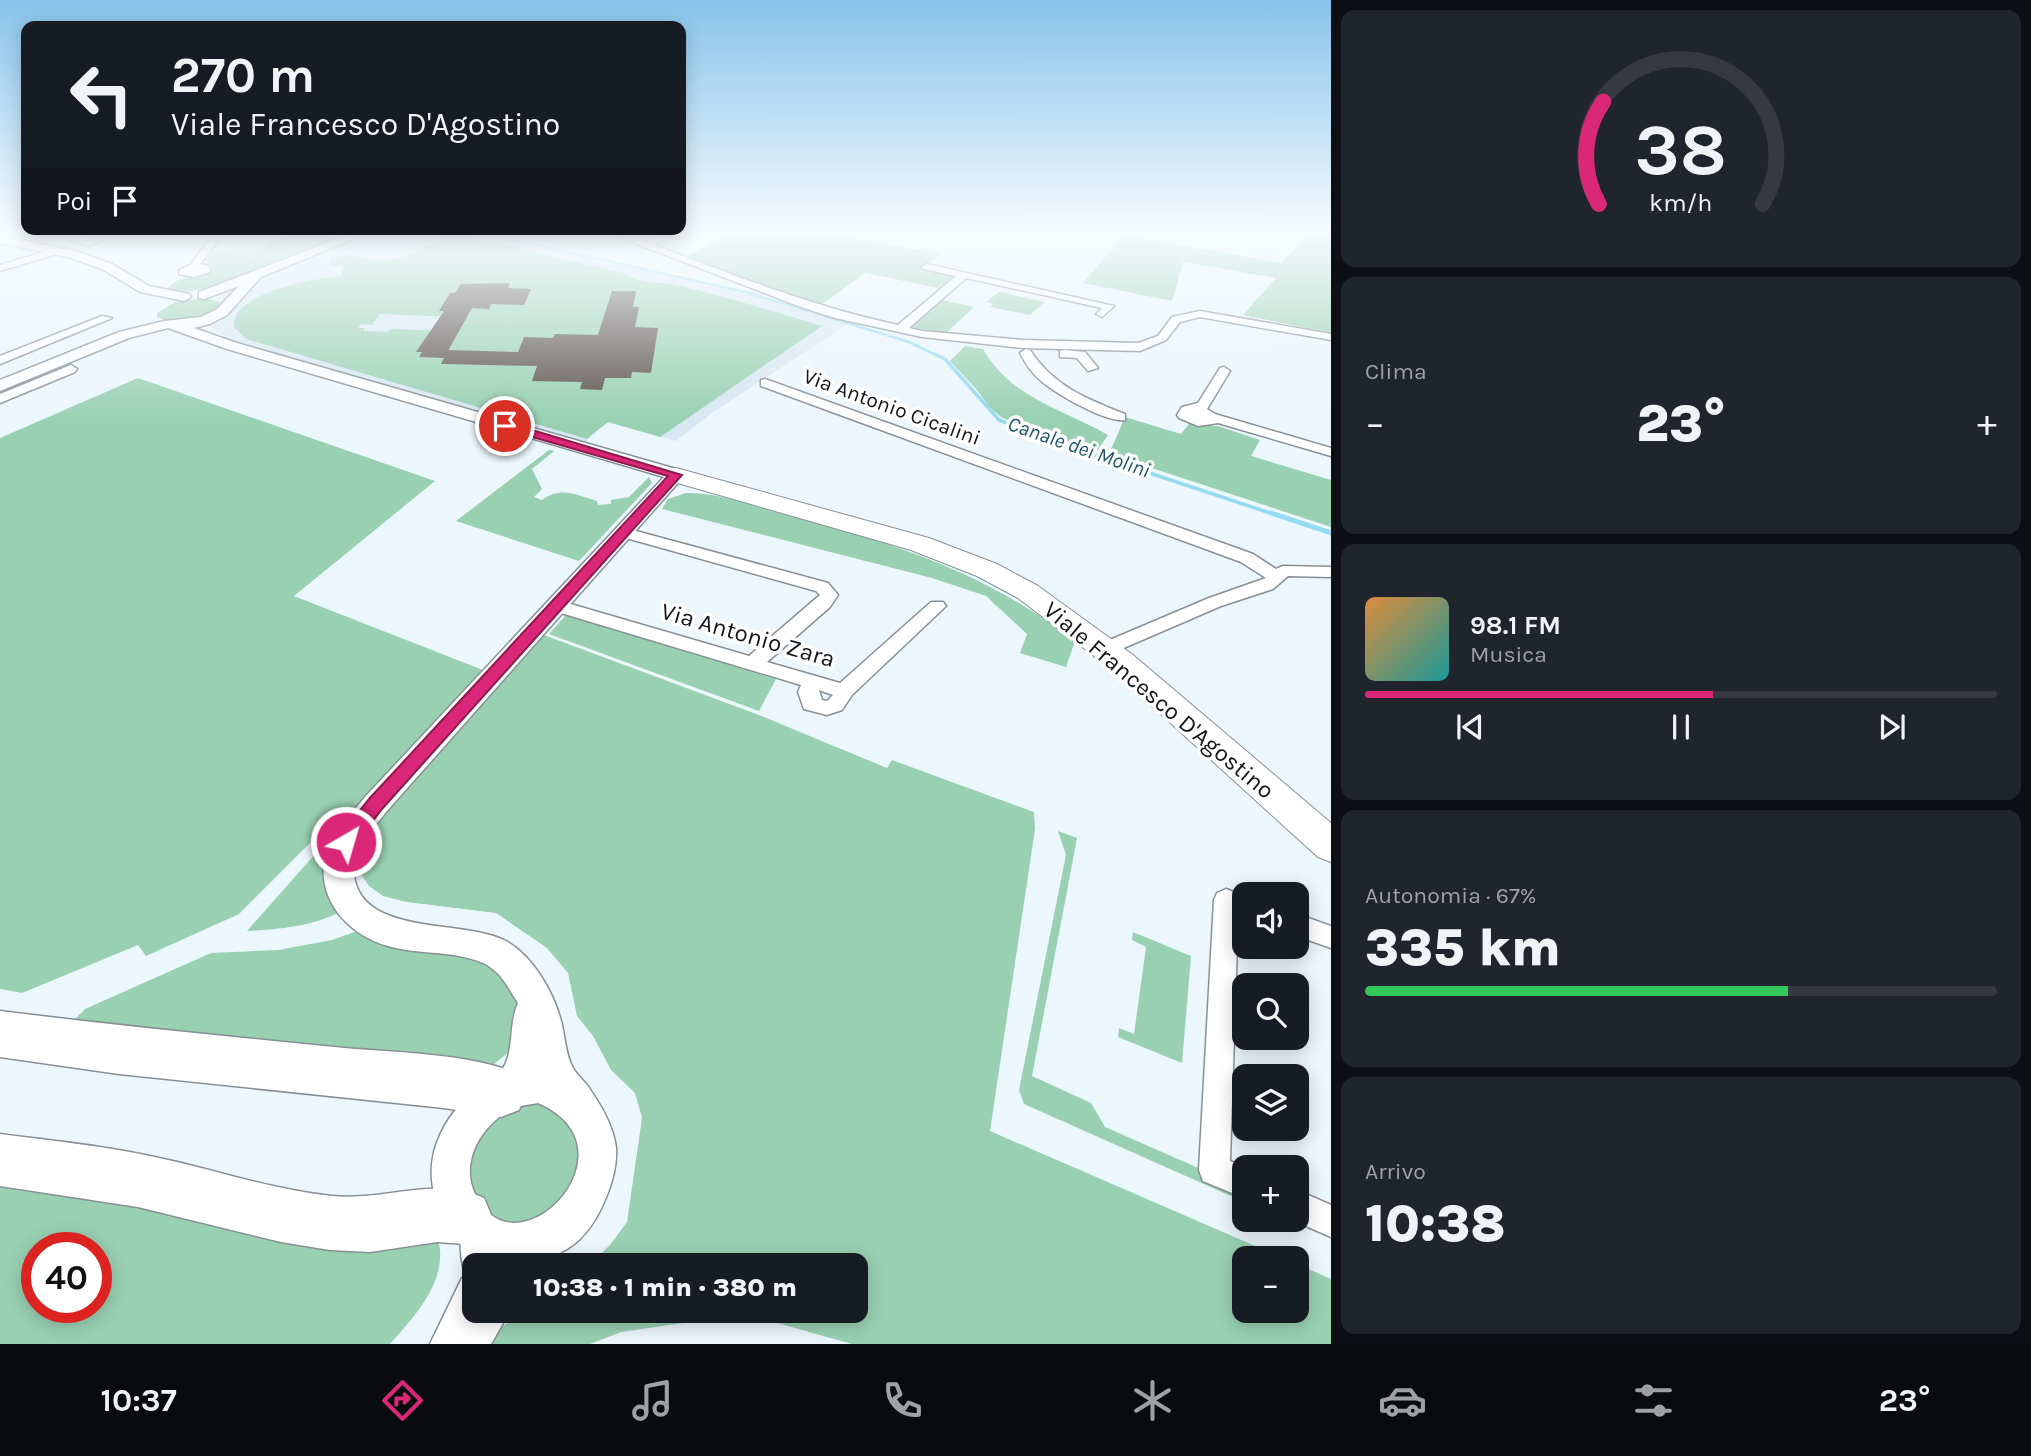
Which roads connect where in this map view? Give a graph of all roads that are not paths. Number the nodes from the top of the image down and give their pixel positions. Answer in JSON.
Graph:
{"nodes":[{"id":1,"x":146,"y":296,"type":"edge"},
{"id":2,"x":178,"y":296,"type":"edge"},
{"id":3,"x":197,"y":296,"type":"edge"},
{"id":4,"x":208,"y":296,"type":"edge"},
{"id":5,"x":238,"y":296,"type":"edge"},
{"id":6,"x":783,"y":296,"type":"edge"},
{"id":7,"x":940,"y":296,"type":"edge"},
{"id":8,"x":1061,"y":296,"type":"edge"},
{"id":9,"x":184,"y":297,"type":"junction"},
{"id":10,"x":224,"y":311,"type":"junction"},
{"id":11,"x":150,"y":312,"type":"junction"},
{"id":12,"x":1102,"y":313,"type":"dead end"},
{"id":13,"x":106,"y":318,"type":"dead end"},
{"id":14,"x":169,"y":325,"type":"junction"},
{"id":15,"x":900,"y":330,"type":"junction"},
{"id":16,"x":124,"y":335,"type":"junction"},
{"id":17,"x":213,"y":335,"type":"junction"},
{"id":18,"x":1331,"y":337,"type":"edge"},
{"id":19,"x":0,"y":344,"type":"edge"},
{"id":20,"x":1024,"y":348,"type":"junction"},
{"id":21,"x":27,"y":349,"type":"junction"},
{"id":22,"x":0,"y":360,"type":"edge"},
{"id":23,"x":1092,"y":368,"type":"dead end"},
{"id":24,"x":71,"y":369,"type":"dead end"},
{"id":25,"x":1224,"y":371,"type":"dead end"},
{"id":26,"x":765,"y":383,"type":"dead end"},
{"id":27,"x":0,"y":386,"type":"edge"},
{"id":28,"x":0,"y":399,"type":"edge"},
{"id":29,"x":1120,"y":417,"type":"dead end"},
{"id":30,"x":1331,"y":452,"type":"edge"},
{"id":31,"x":676,"y":475,"type":"junction"},
{"id":32,"x":625,"y":533,"type":"junction"},
{"id":33,"x":1331,"y":572,"type":"edge"},
{"id":34,"x":1278,"y":578,"type":"junction"},
{"id":35,"x":557,"y":606,"type":"junction"},
{"id":36,"x":937,"y":606,"type":"dead end"},
{"id":37,"x":1105,"y":649,"type":"junction"},
{"id":38,"x":753,"y":663,"type":"junction"},
{"id":39,"x":1331,"y":846,"type":"edge"},
{"id":40,"x":1232,"y":902,"type":"edge"},
{"id":41,"x":1309,"y":929,"type":"edge"},
{"id":42,"x":1331,"y":936,"type":"edge"},
{"id":43,"x":529,"y":990,"type":"junction"},
{"id":44,"x":0,"y":1034,"type":"edge"},
{"id":45,"x":505,"y":1091,"type":"junction"},
{"id":46,"x":580,"y":1106,"type":"junction"},
{"id":47,"x":0,"y":1160,"type":"edge"},
{"id":48,"x":1232,"y":1178,"type":"edge"},
{"id":49,"x":1309,"y":1211,"type":"edge"},
{"id":50,"x":1331,"y":1221,"type":"edge"},
{"id":51,"x":556,"y":1231,"type":"junction"},
{"id":52,"x":473,"y":1237,"type":"edge"},
{"id":53,"x":534,"y":1253,"type":"edge"},
{"id":54,"x":462,"y":1314,"type":"edge"},
{"id":55,"x":485,"y":1323,"type":"edge"},
{"id":56,"x":447,"y":1344,"type":"edge"},
{"id":57,"x":470,"y":1344,"type":"edge"}],
"edges":[{"from":1,"to":11,"type":"street"},
{"from":2,"to":9,"type":"street"},
{"from":3,"to":9,"type":"street"},
{"from":4,"to":10,"type":"street"},
{"from":5,"to":10,"type":"street"},
{"from":6,"to":15,"type":"street"},
{"from":7,"to":15,"type":"street"},
{"from":8,"to":12,"type":"street"},
{"from":9,"to":11,"type":"street"},
{"from":10,"to":14,"type":"street"},
{"from":10,"to":17,"type":"street"},
{"from":11,"to":14,"type":"street","name":"Viale Francesco D'Agostino"},
{"from":11,"to":16,"type":"street"},
{"from":13,"to":21,"type":"street"},
{"from":14,"to":16,"type":"street"},
{"from":14,"to":17,"type":"street","name":"Viale Francesco D'Agostino"},
{"from":15,"to":20,"type":"street"},
{"from":16,"to":27,"type":"street"},
{"from":17,"to":31,"type":"street","name":"Viale Francesco D'Agostino"},
{"from":18,"to":20,"type":"street"},
{"from":19,"to":21,"type":"street"},
{"from":20,"to":23,"type":"street"},
{"from":20,"to":29,"type":"street"},
{"from":21,"to":22,"type":"street"},
{"from":24,"to":28,"type":"street"},
{"from":25,"to":30,"type":"street"},
{"from":26,"to":34,"type":"street","name":"Via Antonio Cicalini"},
{"from":31,"to":32,"type":"street"},
{"from":31,"to":37,"type":"main road","name":"Viale Francesco D'Agostino"},
{"from":32,"to":35,"type":"street"},
{"from":32,"to":38,"type":"street"},
{"from":33,"to":34,"type":"street"},
{"from":34,"to":37,"type":"street"},
{"from":35,"to":38,"type":"street","name":"Via Antonio Zara"},
{"from":35,"to":43,"type":"street"},
{"from":36,"to":38,"type":"street","name":"Via Antonio Zara"},
{"from":37,"to":39,"type":"main road","name":"Viale Francesco D'Agostino"},
{"from":40,"to":48,"type":"street"},
{"from":41,"to":42,"type":"street"},
{"from":43,"to":45,"type":"street"},
{"from":43,"to":46,"type":"street"},
{"from":44,"to":45,"type":"highway"},
{"from":45,"to":46,"type":"street"},
{"from":45,"to":52,"type":"street"},
{"from":46,"to":51,"type":"street"},
{"from":47,"to":52,"type":"highway"},
{"from":49,"to":50,"type":"street"},
{"from":51,"to":52,"type":"street"},
{"from":51,"to":53,"type":"street"},
{"from":54,"to":56,"type":"street"},
{"from":55,"to":57,"type":"street"}]}
